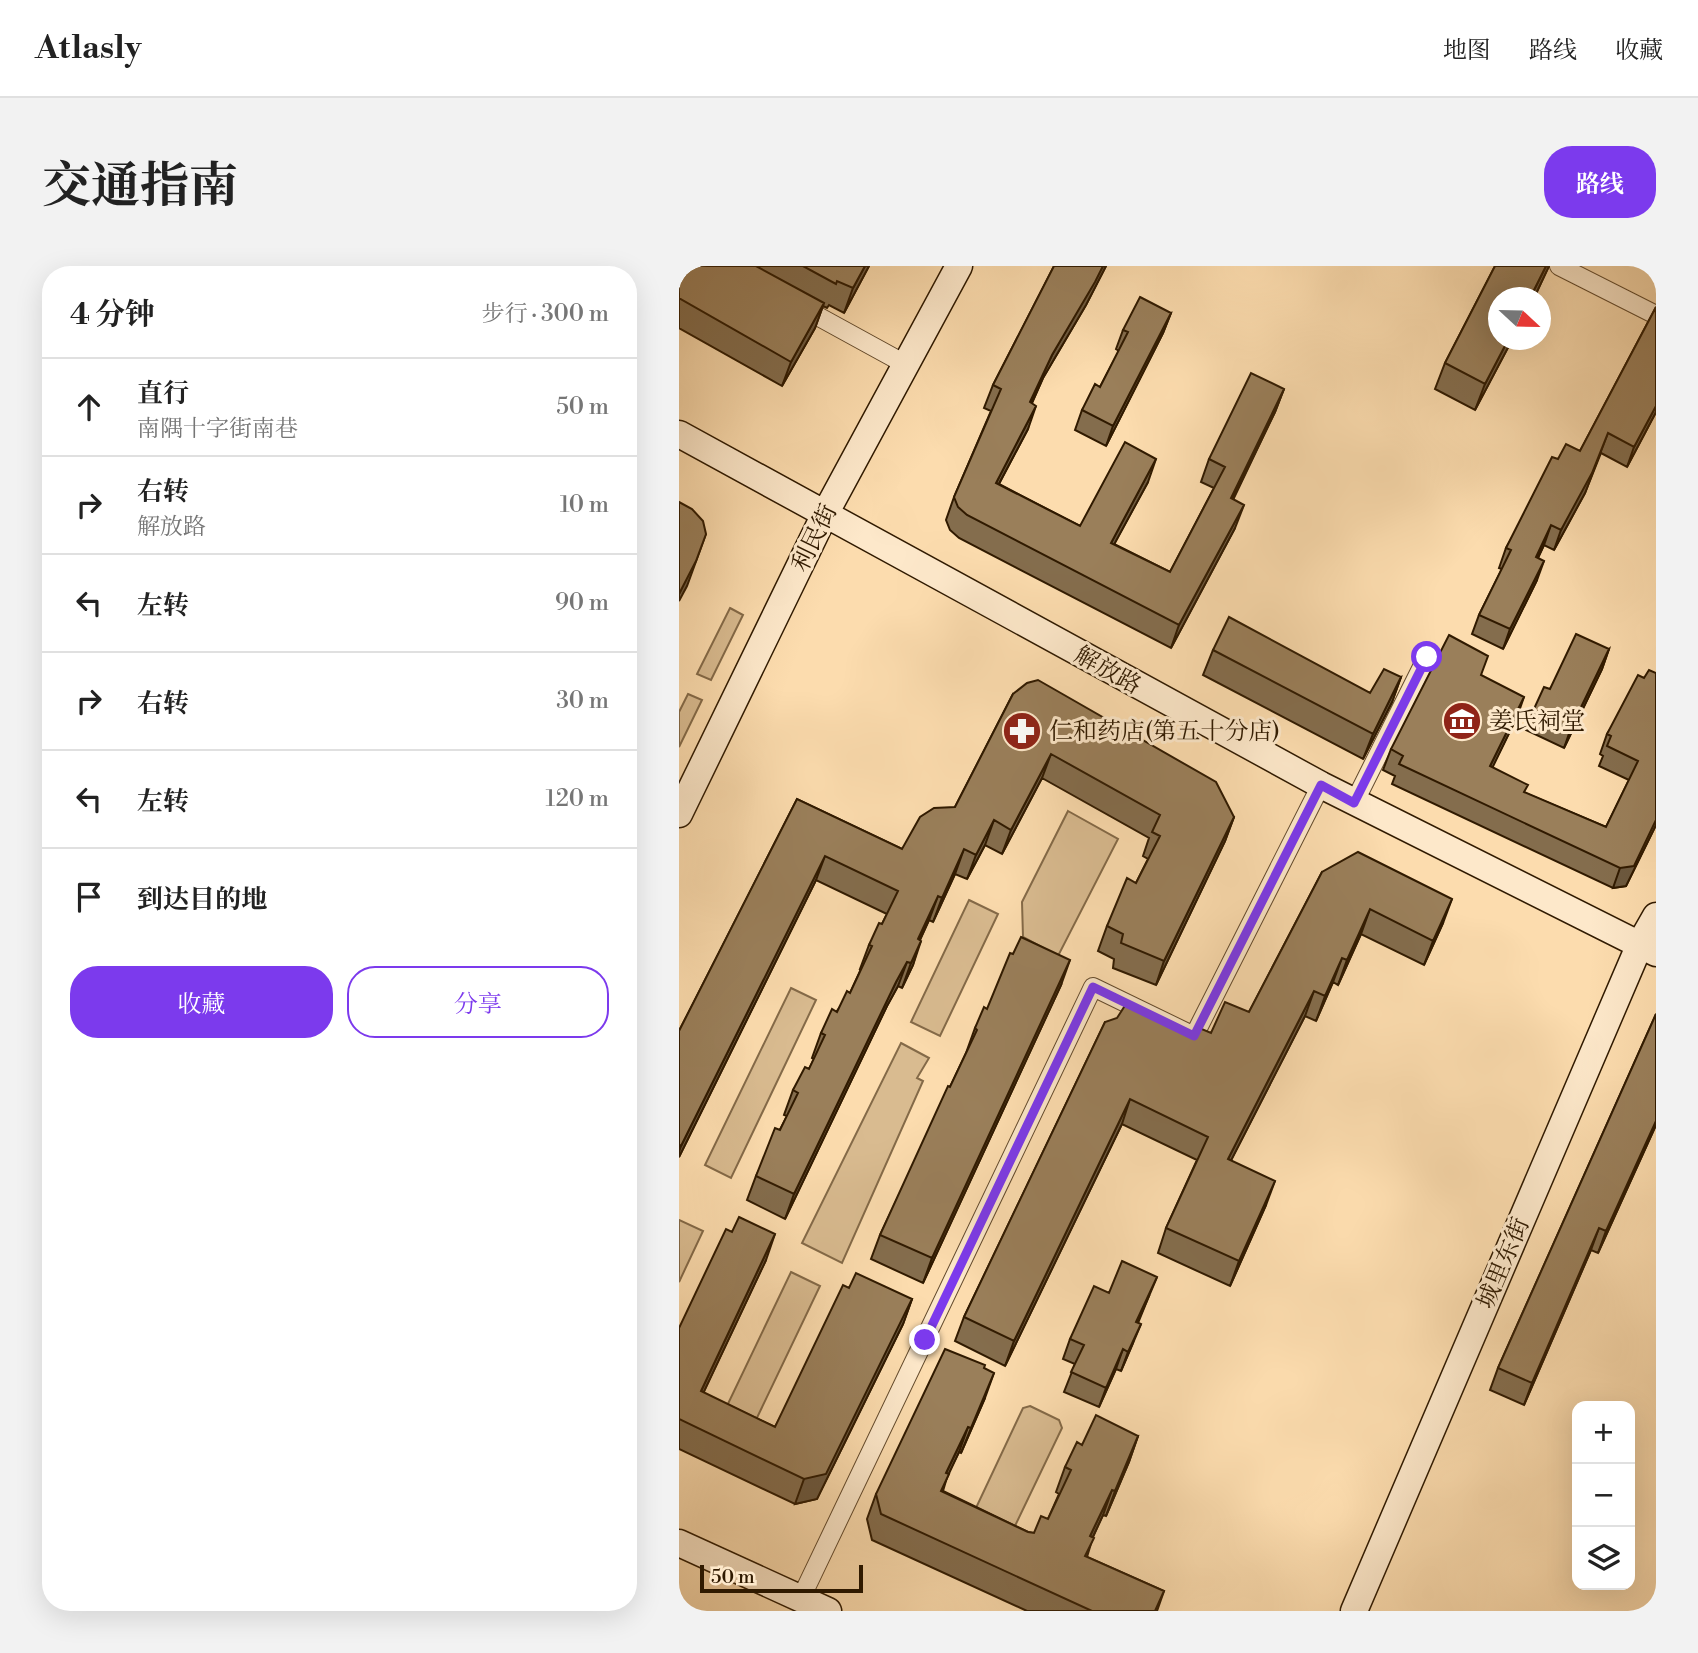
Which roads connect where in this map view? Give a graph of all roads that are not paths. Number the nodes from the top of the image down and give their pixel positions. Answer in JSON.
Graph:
{"nodes":[{"id":1,"x":959,"y":266,"type":"edge"},
{"id":2,"x":1559,"y":266,"type":"edge"},
{"id":3,"x":785,"y":298,"type":"edge"},
{"id":4,"x":1656,"y":315,"type":"edge"},
{"id":5,"x":905,"y":364,"type":"junction"},
{"id":6,"x":679,"y":434,"type":"edge"},
{"id":7,"x":825,"y":514,"type":"junction"},
{"id":8,"x":1427,"y":657,"type":"dead end"},
{"id":9,"x":1321,"y":785,"type":"junction"},
{"id":10,"x":1354,"y":803,"type":"junction"},
{"id":11,"x":679,"y":814,"type":"edge"},
{"id":12,"x":1656,"y":916,"type":"edge"},
{"id":13,"x":1648,"y":948,"type":"edge"},
{"id":14,"x":679,"y":1543,"type":"edge"},
{"id":15,"x":801,"y":1598,"type":"junction"},
{"id":16,"x":828,"y":1611,"type":"edge"},
{"id":17,"x":1354,"y":1611,"type":"edge"}],
"edges":[{"from":1,"to":5,"type":"street","name":"利民街"},
{"from":2,"to":4,"type":"street"},
{"from":3,"to":5,"type":"street"},
{"from":5,"to":7,"type":"street","name":"利民街"},
{"from":6,"to":7,"type":"street","name":"解放路"},
{"from":7,"to":9,"type":"street","name":"解放路"},
{"from":7,"to":11,"type":"street","name":"利民街"},
{"from":8,"to":10,"type":"street"},
{"from":9,"to":10,"type":"street","name":"解放路"},
{"from":9,"to":15,"type":"street"},
{"from":10,"to":13,"type":"street","name":"解放路"},
{"from":12,"to":13,"type":"street","name":"城里东街"},
{"from":13,"to":17,"type":"street","name":"城里东街"},
{"from":14,"to":15,"type":"street"},
{"from":15,"to":16,"type":"street"}]}
